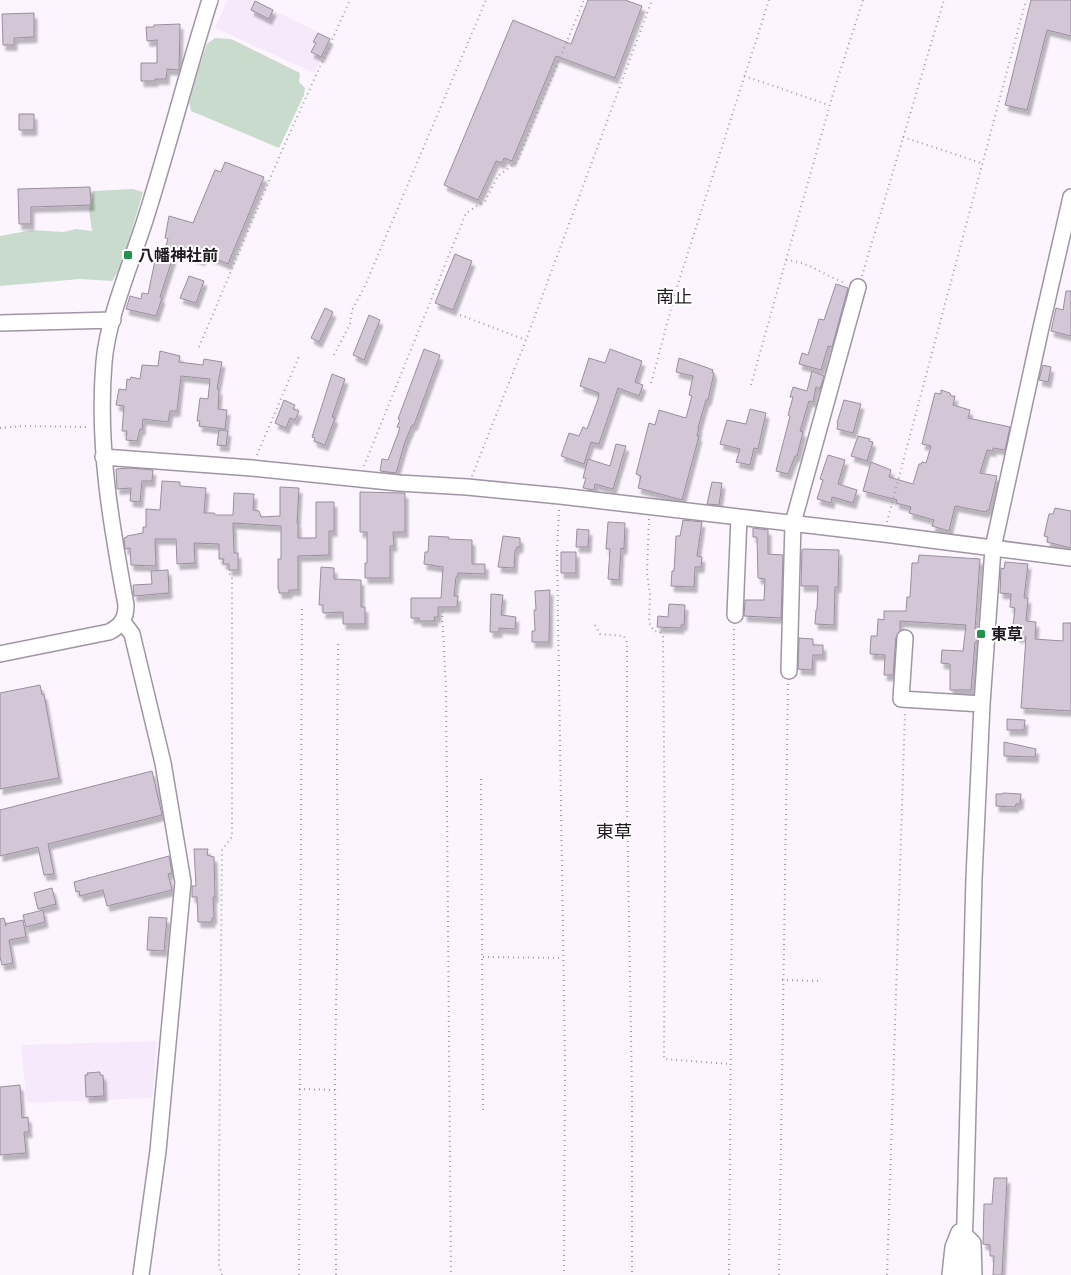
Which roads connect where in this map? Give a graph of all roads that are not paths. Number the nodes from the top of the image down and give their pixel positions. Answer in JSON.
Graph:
{"nodes":[{"id":1,"x":210,"y":0,"type":"edge"},
{"id":2,"x":1071,"y":197,"type":"edge"},
{"id":3,"x":858,"y":287,"type":"road end"},
{"id":4,"x":113,"y":320,"type":"junction"},
{"id":5,"x":0,"y":323,"type":"edge"},
{"id":6,"x":103,"y":457,"type":"junction"},
{"id":7,"x":739,"y":517,"type":"junction"},
{"id":8,"x":793,"y":523,"type":"junction"},
{"id":9,"x":993,"y":548,"type":"junction"},
{"id":10,"x":1071,"y":558,"type":"edge"},
{"id":11,"x":734,"y":615,"type":"road end"},
{"id":12,"x":123,"y":622,"type":"junction"},
{"id":13,"x":905,"y":638,"type":"dead end"},
{"id":14,"x":0,"y":654,"type":"edge"},
{"id":15,"x":789,"y":671,"type":"road end"},
{"id":16,"x":982,"y":704,"type":"junction"},
{"id":17,"x":964,"y":1233,"type":"junction"},
{"id":18,"x":141,"y":1275,"type":"edge"},
{"id":19,"x":950,"y":1275,"type":"edge"},
{"id":20,"x":962,"y":1275,"type":"edge"},
{"id":21,"x":974,"y":1275,"type":"edge"}],
"edges":[{"from":1,"to":4,"type":"street"},
{"from":2,"to":9,"type":"street"},
{"from":3,"to":8,"type":"street"},
{"from":4,"to":5,"type":"street"},
{"from":4,"to":6,"type":"street"},
{"from":6,"to":7,"type":"street"},
{"from":6,"to":12,"type":"street"},
{"from":7,"to":8,"type":"street"},
{"from":7,"to":11,"type":"street"},
{"from":8,"to":9,"type":"street"},
{"from":8,"to":15,"type":"street"},
{"from":9,"to":10,"type":"street"},
{"from":9,"to":16,"type":"street"},
{"from":12,"to":14,"type":"street"},
{"from":12,"to":18,"type":"street"},
{"from":13,"to":16,"type":"street"},
{"from":16,"to":17,"type":"street"},
{"from":17,"to":19,"type":"street"},
{"from":17,"to":20,"type":"street"},
{"from":17,"to":21,"type":"street"}]}
